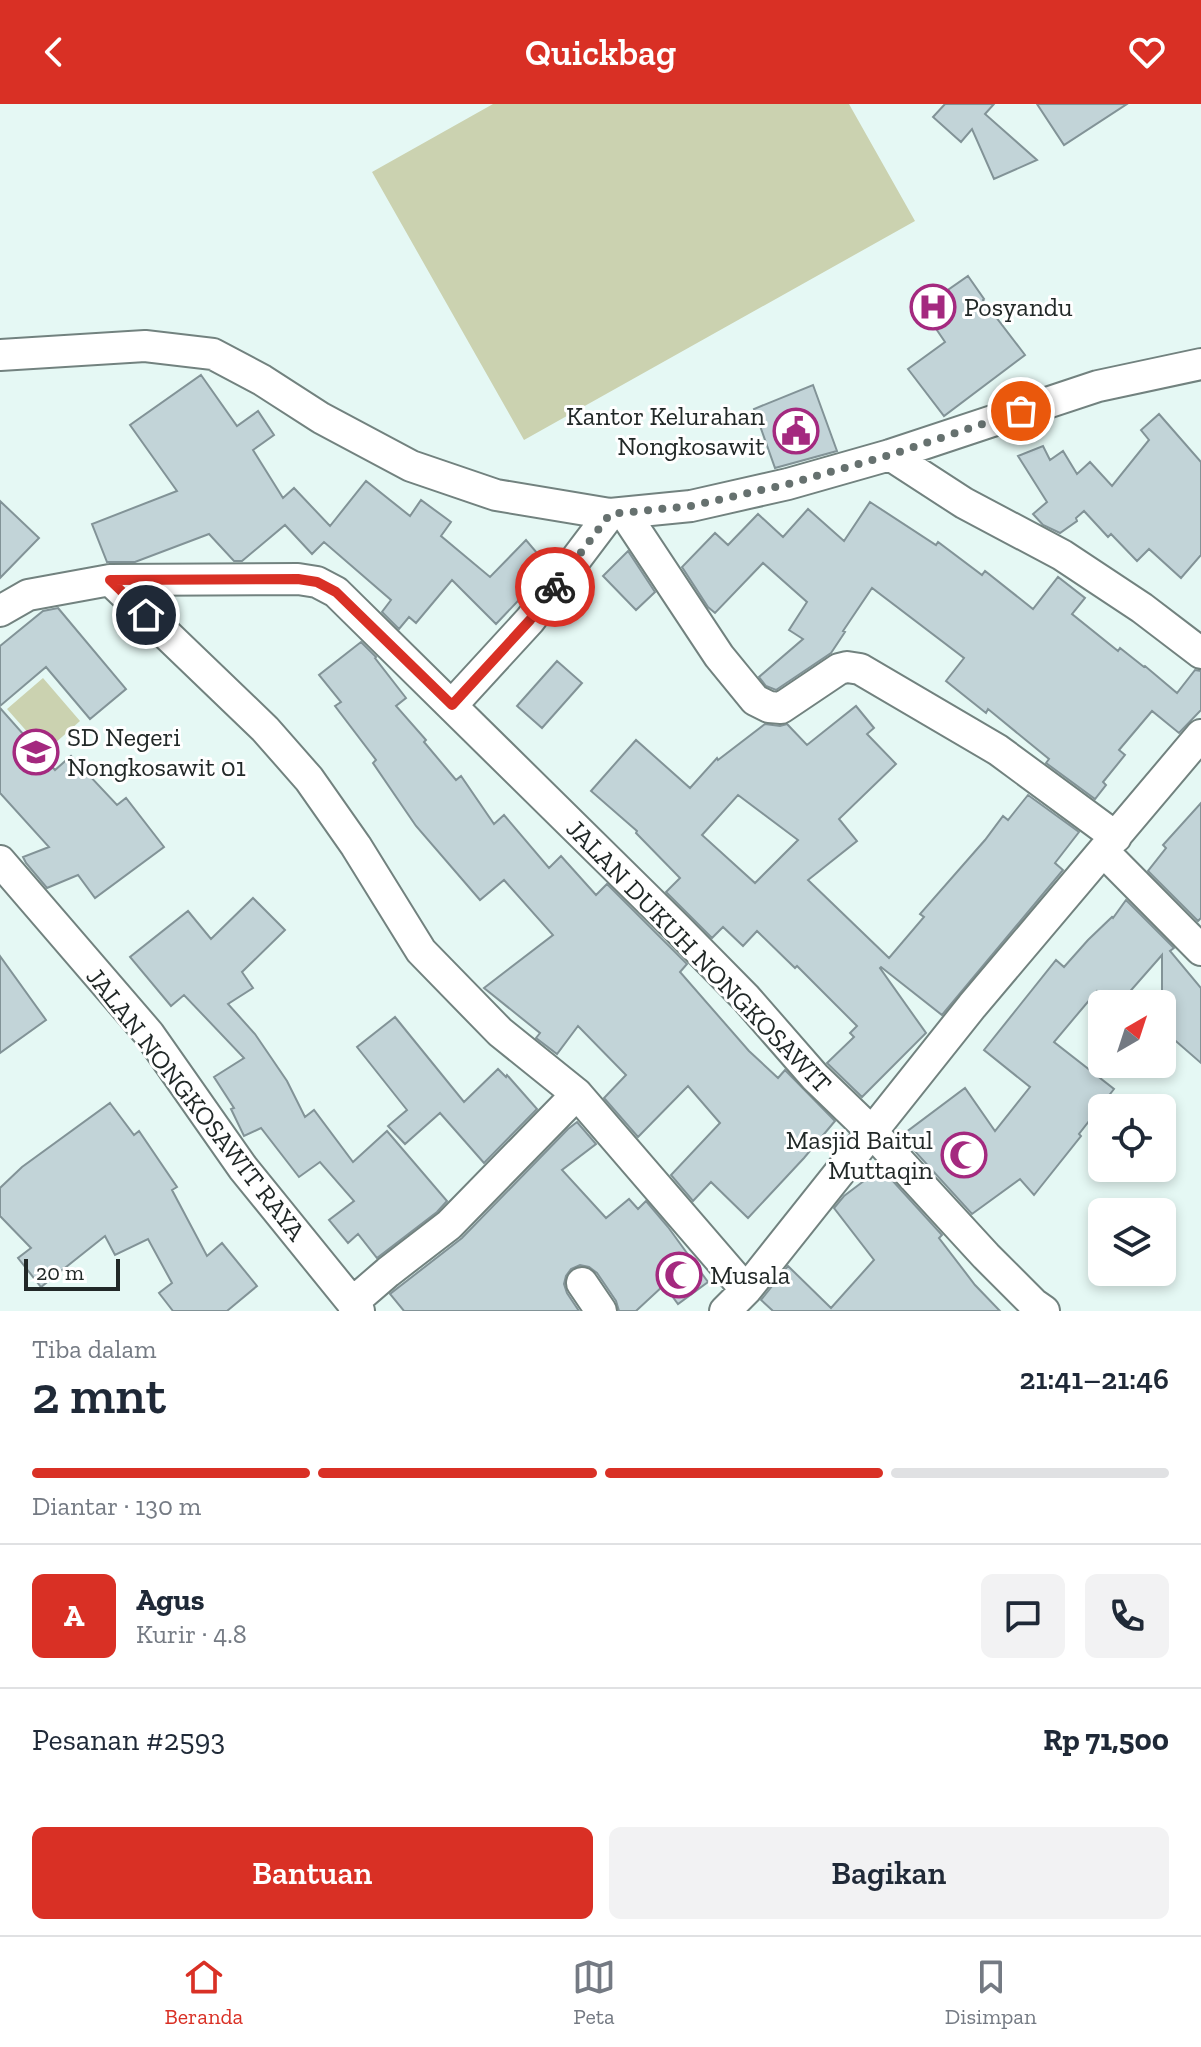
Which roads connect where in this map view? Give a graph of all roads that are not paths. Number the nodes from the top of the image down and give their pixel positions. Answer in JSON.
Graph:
{"nodes":[{"id":1,"x":0,"y":355,"type":"edge"},
{"id":2,"x":1201,"y":364,"type":"edge"},
{"id":3,"x":890,"y":455,"type":"junction"},
{"id":4,"x":618,"y":514,"type":"junction"},
{"id":5,"x":110,"y":580,"type":"junction"},
{"id":6,"x":0,"y":611,"type":"edge"},
{"id":7,"x":1201,"y":653,"type":"edge"},
{"id":8,"x":452,"y":705,"type":"junction"},
{"id":9,"x":1201,"y":735,"type":"edge"},
{"id":10,"x":1110,"y":845,"type":"junction"},
{"id":11,"x":0,"y":861,"type":"edge"},
{"id":12,"x":1201,"y":950,"type":"edge"},
{"id":13,"x":577,"y":1094,"type":"junction"},
{"id":14,"x":872,"y":1132,"type":"junction"},
{"id":15,"x":582,"y":1283,"type":"dead end"},
{"id":16,"x":736,"y":1300,"type":"edge"},
{"id":17,"x":355,"y":1307,"type":"edge"},
{"id":18,"x":601,"y":1311,"type":"edge"},
{"id":19,"x":1044,"y":1311,"type":"edge"}],
"edges":[{"from":1,"to":4,"type":"street"},
{"from":2,"to":3,"type":"street"},
{"from":3,"to":4,"type":"street"},
{"from":3,"to":7,"type":"street"},
{"from":4,"to":8,"type":"street"},
{"from":4,"to":10,"type":"street"},
{"from":5,"to":6,"type":"street","name":"JALAN DUKUH NONGKOSAWIT"},
{"from":5,"to":8,"type":"street","name":"JALAN DUKUH NONGKOSAWIT"},
{"from":5,"to":13,"type":"street"},
{"from":8,"to":14,"type":"street","name":"JALAN DUKUH NONGKOSAWIT"},
{"from":9,"to":10,"type":"street"},
{"from":10,"to":12,"type":"street"},
{"from":10,"to":14,"type":"street"},
{"from":11,"to":17,"type":"street","name":"JALAN NONGKOSAWIT RAYA"},
{"from":13,"to":16,"type":"street"},
{"from":13,"to":17,"type":"street"},
{"from":14,"to":16,"type":"street"},
{"from":14,"to":19,"type":"street","name":"JALAN DUKUH NONGKOSAWIT"},
{"from":15,"to":18,"type":"street"}]}
